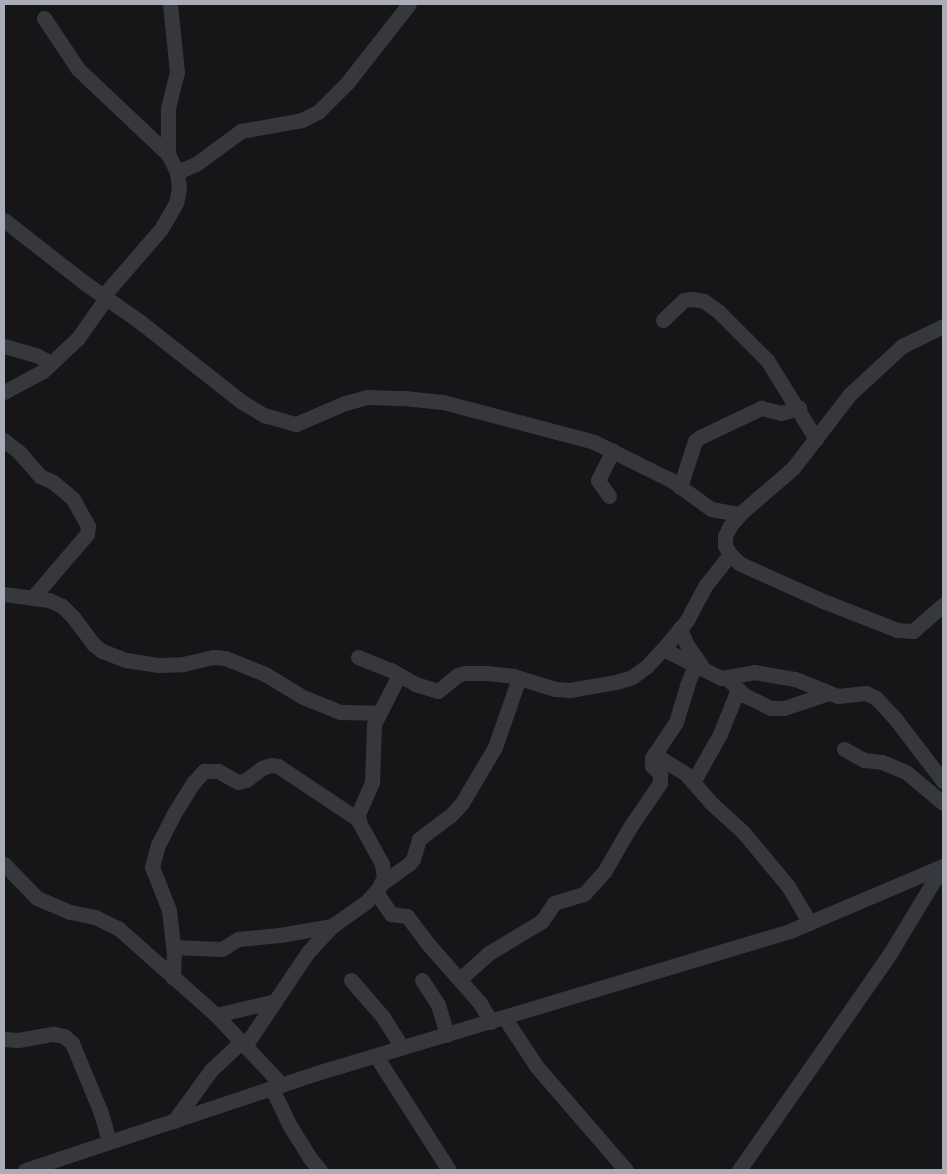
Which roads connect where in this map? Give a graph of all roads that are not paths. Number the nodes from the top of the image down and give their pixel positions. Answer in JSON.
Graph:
{"nodes":[{"id":1,"x":170,"y":4,"type":"edge"},
{"id":2,"x":409,"y":4,"type":"edge"},
{"id":3,"x":44,"y":18,"type":"dead end"},
{"id":4,"x":168,"y":154,"type":"junction"},
{"id":5,"x":177,"y":172,"type":"junction"},
{"id":6,"x":4,"y":220,"type":"edge"},
{"id":7,"x":104,"y":297,"type":"junction"},
{"id":8,"x":663,"y":320,"type":"dead end"},
{"id":9,"x":943,"y":326,"type":"edge"},
{"id":10,"x":4,"y":346,"type":"edge"},
{"id":11,"x":51,"y":363,"type":"junction"},
{"id":12,"x":4,"y":392,"type":"edge"},
{"id":13,"x":799,"y":408,"type":"junction"},
{"id":14,"x":816,"y":439,"type":"junction"},
{"id":15,"x":4,"y":440,"type":"edge"},
{"id":16,"x":613,"y":450,"type":"junction"},
{"id":17,"x":680,"y":486,"type":"junction"},
{"id":18,"x":609,"y":496,"type":"dead end"},
{"id":19,"x":740,"y":514,"type":"junction"},
{"id":20,"x":730,"y":554,"type":"junction"},
{"id":21,"x":4,"y":594,"type":"edge"},
{"id":22,"x":33,"y":597,"type":"junction"},
{"id":23,"x":943,"y":605,"type":"edge"},
{"id":24,"x":680,"y":628,"type":"junction"},
{"id":25,"x":663,"y":649,"type":"junction"},
{"id":26,"x":358,"y":657,"type":"dead end"},
{"id":27,"x":701,"y":668,"type":"junction"},
{"id":28,"x":399,"y":675,"type":"junction"},
{"id":29,"x":519,"y":678,"type":"junction"},
{"id":30,"x":727,"y":678,"type":"junction"},
{"id":31,"x":738,"y":689,"type":"junction"},
{"id":32,"x":829,"y":693,"type":"junction"},
{"id":33,"x":379,"y":713,"type":"junction"},
{"id":34,"x":844,"y":750,"type":"dead end"},
{"id":35,"x":654,"y":754,"type":"junction"},
{"id":36,"x":943,"y":781,"type":"edge"},
{"id":37,"x":694,"y":782,"type":"junction"},
{"id":38,"x":943,"y":803,"type":"edge"},
{"id":39,"x":359,"y":820,"type":"junction"},
{"id":40,"x":4,"y":864,"type":"edge"},
{"id":41,"x":942,"y":867,"type":"edge"},
{"id":42,"x":379,"y":888,"type":"junction"},
{"id":43,"x":810,"y":923,"type":"junction"},
{"id":44,"x":332,"y":926,"type":"junction"},
{"id":45,"x":173,"y":947,"type":"junction"},
{"id":46,"x":173,"y":978,"type":"junction"},
{"id":47,"x":460,"y":979,"type":"junction"},
{"id":48,"x":351,"y":980,"type":"dead end"},
{"id":49,"x":422,"y":980,"type":"dead end"},
{"id":50,"x":275,"y":1001,"type":"junction"},
{"id":51,"x":216,"y":1015,"type":"junction"},
{"id":52,"x":498,"y":1020,"type":"junction"},
{"id":53,"x":447,"y":1035,"type":"junction"},
{"id":54,"x":4,"y":1039,"type":"edge"},
{"id":55,"x":243,"y":1044,"type":"junction"},
{"id":56,"x":402,"y":1048,"type":"junction"},
{"id":57,"x":376,"y":1056,"type":"junction"},
{"id":58,"x":277,"y":1087,"type":"junction"},
{"id":59,"x":174,"y":1121,"type":"junction"},
{"id":60,"x":110,"y":1141,"type":"junction"},
{"id":61,"x":25,"y":1170,"type":"edge"},
{"id":62,"x":320,"y":1170,"type":"edge"},
{"id":63,"x":449,"y":1170,"type":"edge"},
{"id":64,"x":626,"y":1170,"type":"edge"},
{"id":65,"x":739,"y":1170,"type":"edge"}],
"edges":[{"from":1,"to":4,"type":"street"},
{"from":2,"to":5,"type":"street"},
{"from":3,"to":4,"type":"street"},
{"from":4,"to":5,"type":"street"},
{"from":5,"to":7,"type":"street"},
{"from":6,"to":7,"type":"street"},
{"from":7,"to":11,"type":"street"},
{"from":7,"to":16,"type":"street"},
{"from":8,"to":13,"type":"street"},
{"from":9,"to":14,"type":"street"},
{"from":10,"to":11,"type":"street"},
{"from":11,"to":12,"type":"street"},
{"from":13,"to":14,"type":"street"},
{"from":13,"to":17,"type":"street"},
{"from":14,"to":19,"type":"street"},
{"from":15,"to":22,"type":"street"},
{"from":16,"to":17,"type":"street"},
{"from":16,"to":18,"type":"street"},
{"from":17,"to":19,"type":"street"},
{"from":19,"to":20,"type":"street"},
{"from":20,"to":23,"type":"street"},
{"from":20,"to":24,"type":"street"},
{"from":21,"to":22,"type":"street"},
{"from":22,"to":33,"type":"street"},
{"from":24,"to":25,"type":"street"},
{"from":24,"to":27,"type":"street"},
{"from":25,"to":27,"type":"street"},
{"from":25,"to":29,"type":"street"},
{"from":26,"to":28,"type":"street"},
{"from":27,"to":30,"type":"street"},
{"from":27,"to":35,"type":"street"},
{"from":28,"to":29,"type":"street"},
{"from":28,"to":33,"type":"street"},
{"from":29,"to":42,"type":"street"},
{"from":30,"to":31,"type":"street"},
{"from":30,"to":32,"type":"street"},
{"from":31,"to":32,"type":"street"},
{"from":31,"to":37,"type":"street"},
{"from":32,"to":36,"type":"street"},
{"from":33,"to":39,"type":"street"},
{"from":34,"to":38,"type":"street"},
{"from":35,"to":37,"type":"street"},
{"from":35,"to":47,"type":"street"},
{"from":37,"to":43,"type":"street"},
{"from":39,"to":42,"type":"street"},
{"from":39,"to":45,"type":"street"},
{"from":40,"to":46,"type":"street"},
{"from":41,"to":43,"type":"street"},
{"from":41,"to":65,"type":"street"},
{"from":42,"to":44,"type":"street"},
{"from":42,"to":47,"type":"street"},
{"from":43,"to":52,"type":"street"},
{"from":44,"to":45,"type":"street"},
{"from":44,"to":50,"type":"street"},
{"from":45,"to":46,"type":"street"},
{"from":46,"to":51,"type":"street"},
{"from":47,"to":52,"type":"street"},
{"from":48,"to":56,"type":"street"},
{"from":49,"to":53,"type":"street"},
{"from":50,"to":51,"type":"street"},
{"from":50,"to":55,"type":"street"},
{"from":51,"to":55,"type":"street"},
{"from":52,"to":53,"type":"street"},
{"from":52,"to":64,"type":"street"},
{"from":53,"to":56,"type":"street"},
{"from":54,"to":60,"type":"street"},
{"from":55,"to":58,"type":"street"},
{"from":55,"to":59,"type":"street"},
{"from":56,"to":57,"type":"street"},
{"from":57,"to":58,"type":"street"},
{"from":57,"to":63,"type":"street"},
{"from":58,"to":59,"type":"street"},
{"from":58,"to":62,"type":"street"},
{"from":59,"to":60,"type":"street"},
{"from":60,"to":61,"type":"street"}]}
